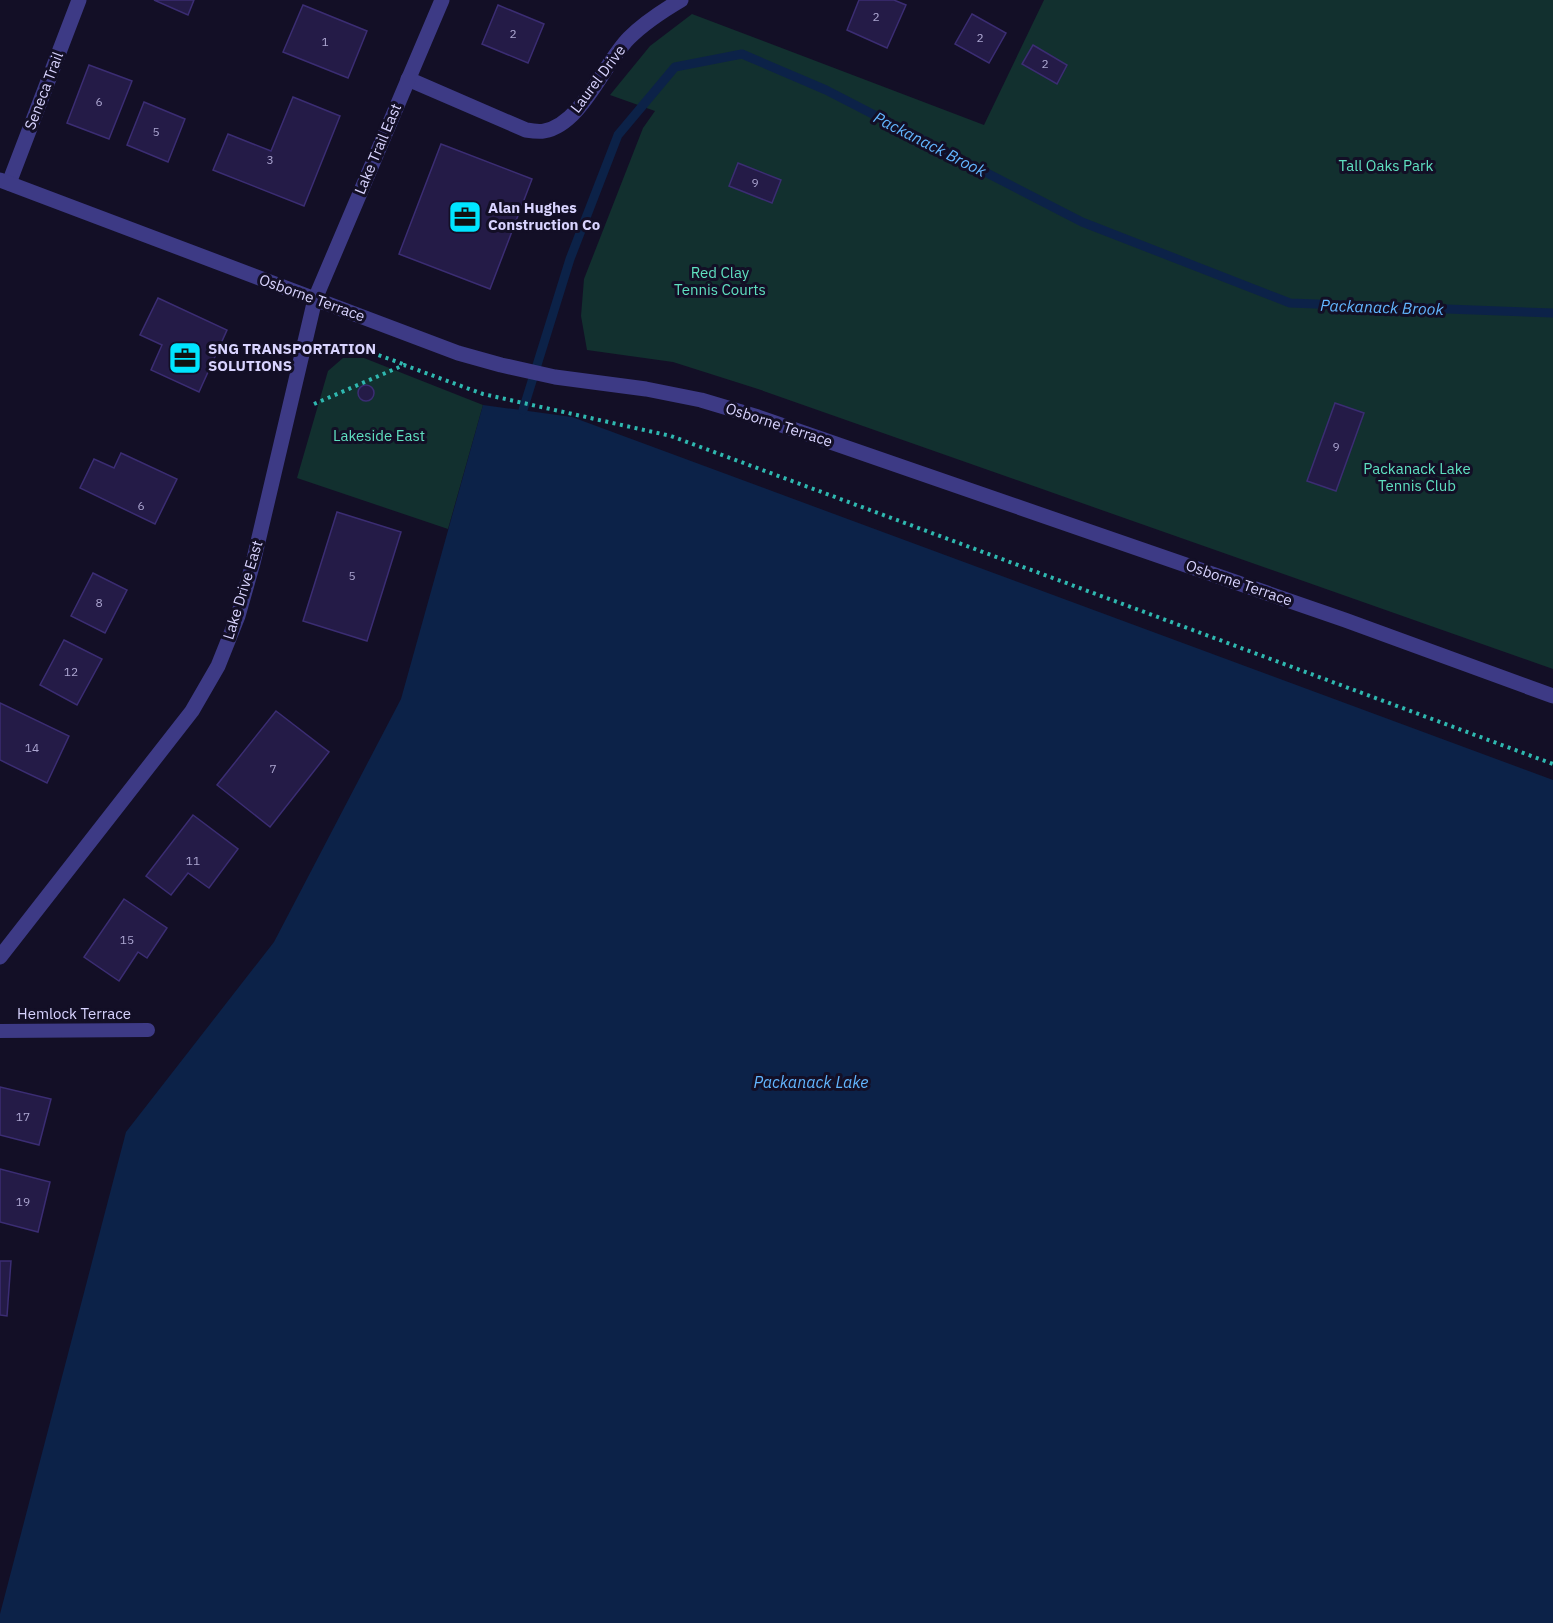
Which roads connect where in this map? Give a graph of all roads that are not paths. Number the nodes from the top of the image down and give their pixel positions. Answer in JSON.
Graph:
{"nodes":[{"id":1,"x":79,"y":0,"type":"edge"},
{"id":2,"x":442,"y":0,"type":"edge"},
{"id":3,"x":681,"y":0,"type":"edge"},
{"id":4,"x":408,"y":79,"type":"junction"},
{"id":5,"x":4,"y":181,"type":"edge"},
{"id":6,"x":315,"y":299,"type":"junction"},
{"id":7,"x":1553,"y":696,"type":"edge"},
{"id":8,"x":0,"y":957,"type":"edge"},
{"id":9,"x":148,"y":1030,"type":"dead end"},
{"id":10,"x":0,"y":1031,"type":"edge"}],
"edges":[{"from":1,"to":5,"type":"street","name":"Seneca Trail"},
{"from":2,"to":4,"type":"street","name":"Lake Trail East"},
{"from":3,"to":4,"type":"street","name":"Laurel Drive"},
{"from":4,"to":6,"type":"street","name":"Lake Trail East"},
{"from":5,"to":6,"type":"street","name":"Osborne Terrace"},
{"from":6,"to":7,"type":"street","name":"Osborne Terrace"},
{"from":6,"to":8,"type":"street","name":"Lake Drive East"},
{"from":9,"to":10,"type":"lane","name":"Hemlock Terrace"}]}
